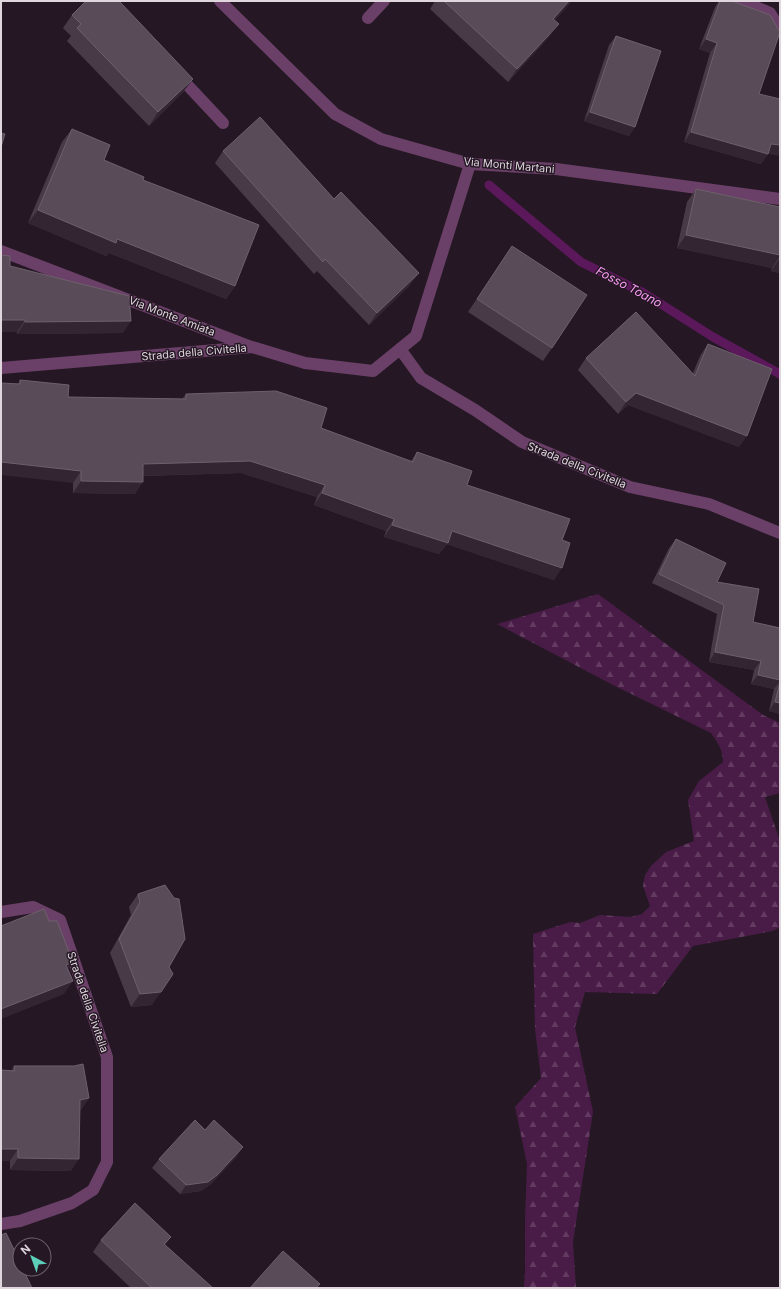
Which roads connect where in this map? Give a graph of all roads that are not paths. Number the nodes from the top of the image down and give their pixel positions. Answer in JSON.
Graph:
{"nodes":[{"id":1,"x":220,"y":1,"type":"edge"},
{"id":2,"x":384,"y":1,"type":"edge"},
{"id":3,"x":742,"y":1,"type":"edge"},
{"id":4,"x":368,"y":18,"type":"dead end"},
{"id":5,"x":780,"y":30,"type":"edge"},
{"id":6,"x":168,"y":65,"type":"edge"},
{"id":7,"x":223,"y":123,"type":"dead end"},
{"id":8,"x":470,"y":164,"type":"junction"},
{"id":9,"x":780,"y":199,"type":"edge"},
{"id":10,"x":1,"y":251,"type":"edge"},
{"id":11,"x":252,"y":347,"type":"junction"},
{"id":12,"x":400,"y":349,"type":"junction"},
{"id":13,"x":1,"y":368,"type":"edge"},
{"id":14,"x":780,"y":533,"type":"edge"},
{"id":15,"x":1,"y":912,"type":"edge"},
{"id":16,"x":1,"y":1224,"type":"edge"}],
"edges":[{"from":1,"to":8,"type":"street","name":"Via Monti Martani"},
{"from":2,"to":4,"type":"street"},
{"from":3,"to":5,"type":"street"},
{"from":6,"to":7,"type":"street"},
{"from":8,"to":9,"type":"street","name":"Via Monti Martani"},
{"from":8,"to":12,"type":"street","name":"Strada della Civitella"},
{"from":10,"to":11,"type":"street","name":"Via Monte Amiata"},
{"from":11,"to":12,"type":"street","name":"Strada della Civitella"},
{"from":11,"to":13,"type":"street","name":"Strada della Civitella"},
{"from":12,"to":14,"type":"street","name":"Strada della Civitella"},
{"from":15,"to":16,"type":"street","name":"Strada della Civitella"}]}
